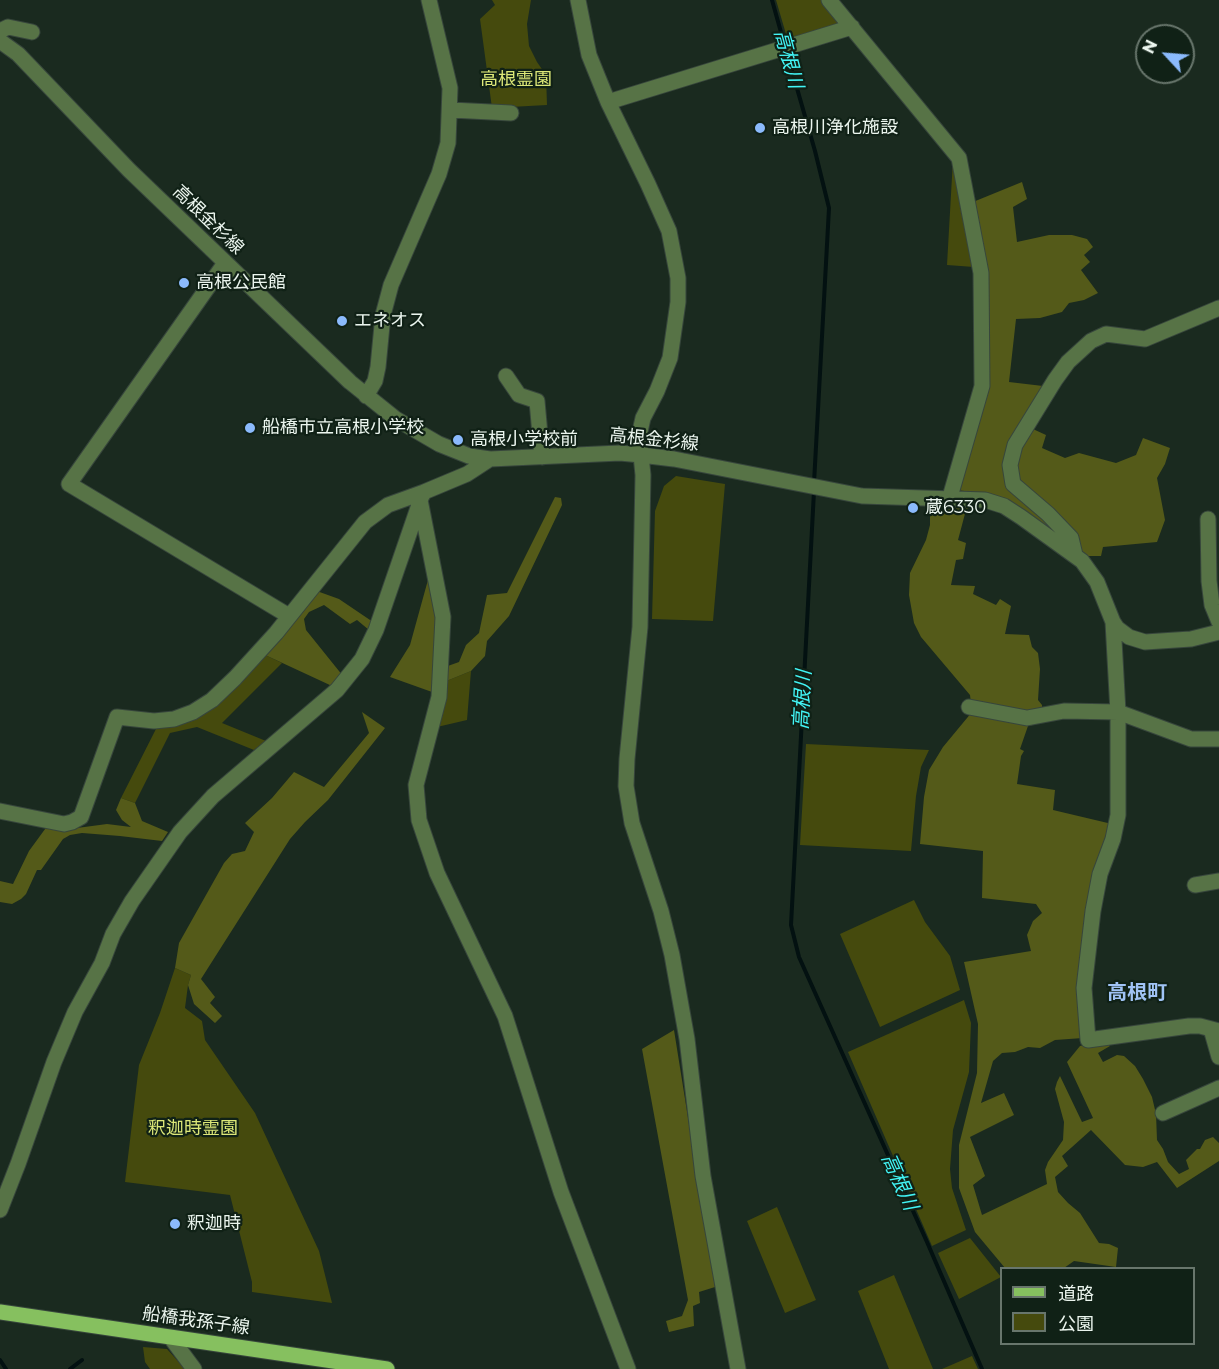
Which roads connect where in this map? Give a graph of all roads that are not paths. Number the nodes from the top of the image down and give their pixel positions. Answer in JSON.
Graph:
{"nodes":[{"id":1,"x":429,"y":0,"type":"edge"},
{"id":2,"x":578,"y":0,"type":"edge"},
{"id":3,"x":829,"y":0,"type":"edge"},
{"id":4,"x":852,"y":27,"type":"junction"},
{"id":5,"x":0,"y":31,"type":"edge"},
{"id":6,"x":32,"y":32,"type":"dead end"},
{"id":7,"x":0,"y":40,"type":"edge"},
{"id":8,"x":608,"y":102,"type":"junction"},
{"id":9,"x":451,"y":110,"type":"junction"},
{"id":10,"x":511,"y":113,"type":"dead end"},
{"id":11,"x":225,"y":263,"type":"junction"},
{"id":12,"x":1219,"y":308,"type":"edge"},
{"id":13,"x":506,"y":376,"type":"dead end"},
{"id":14,"x":366,"y":396,"type":"junction"},
{"id":15,"x":641,"y":455,"type":"junction"},
{"id":16,"x":542,"y":457,"type":"junction"},
{"id":17,"x":490,"y":459,"type":"junction"},
{"id":18,"x":422,"y":497,"type":"junction"},
{"id":19,"x":950,"y":497,"type":"junction"},
{"id":20,"x":1208,"y":519,"type":"dead end"},
{"id":21,"x":1075,"y":555,"type":"junction"},
{"id":22,"x":289,"y":616,"type":"junction"},
{"id":23,"x":1113,"y":622,"type":"junction"},
{"id":24,"x":1219,"y":622,"type":"edge"},
{"id":25,"x":1219,"y":632,"type":"edge"},
{"id":26,"x":969,"y":707,"type":"dead end"},
{"id":27,"x":1118,"y":712,"type":"junction"},
{"id":28,"x":1219,"y":739,"type":"edge"},
{"id":29,"x":0,"y":811,"type":"edge"},
{"id":30,"x":1219,"y":881,"type":"edge"},
{"id":31,"x":1195,"y":885,"type":"dead end"},
{"id":32,"x":1215,"y":1030,"type":"edge"},
{"id":33,"x":1219,"y":1057,"type":"edge"},
{"id":34,"x":1219,"y":1088,"type":"edge"},
{"id":35,"x":1163,"y":1113,"type":"dead end"},
{"id":36,"x":3,"y":1193,"type":"edge"},
{"id":37,"x":0,"y":1210,"type":"edge"},
{"id":38,"x":0,"y":1312,"type":"edge"},
{"id":39,"x":171,"y":1338,"type":"junction"},
{"id":40,"x":195,"y":1369,"type":"edge"},
{"id":41,"x":387,"y":1369,"type":"edge"},
{"id":42,"x":628,"y":1369,"type":"edge"},
{"id":43,"x":738,"y":1369,"type":"edge"}],
"edges":[{"from":1,"to":9,"type":"street"},
{"from":2,"to":8,"type":"street"},
{"from":3,"to":4,"type":"street"},
{"from":4,"to":8,"type":"street"},
{"from":4,"to":19,"type":"street"},
{"from":5,"to":6,"type":"street"},
{"from":7,"to":11,"type":"street","name":"高根金杉線"},
{"from":8,"to":15,"type":"street"},
{"from":9,"to":10,"type":"street"},
{"from":9,"to":14,"type":"street"},
{"from":11,"to":14,"type":"street","name":"高根金杉線"},
{"from":11,"to":22,"type":"street"},
{"from":12,"to":21,"type":"street"},
{"from":13,"to":16,"type":"street"},
{"from":14,"to":17,"type":"street","name":"高根金杉線"},
{"from":15,"to":16,"type":"street","name":"高根金杉線"},
{"from":15,"to":19,"type":"street","name":"高根金杉線"},
{"from":15,"to":43,"type":"street"},
{"from":16,"to":17,"type":"street","name":"高根金杉線"},
{"from":17,"to":18,"type":"street"},
{"from":18,"to":22,"type":"street"},
{"from":18,"to":36,"type":"street"},
{"from":18,"to":42,"type":"street"},
{"from":19,"to":21,"type":"street","name":"高根金杉線"},
{"from":20,"to":24,"type":"street"},
{"from":21,"to":23,"type":"street","name":"高根金杉線"},
{"from":22,"to":29,"type":"street"},
{"from":23,"to":25,"type":"street"},
{"from":23,"to":27,"type":"street"},
{"from":26,"to":27,"type":"street"},
{"from":27,"to":28,"type":"street"},
{"from":27,"to":32,"type":"street"},
{"from":30,"to":31,"type":"street"},
{"from":32,"to":33,"type":"street"},
{"from":34,"to":35,"type":"street"},
{"from":36,"to":37,"type":"street"},
{"from":38,"to":39,"type":"main road","name":"船橋我孫子線"},
{"from":39,"to":40,"type":"street"},
{"from":39,"to":41,"type":"main road","name":"船橋我孫子線"}]}
